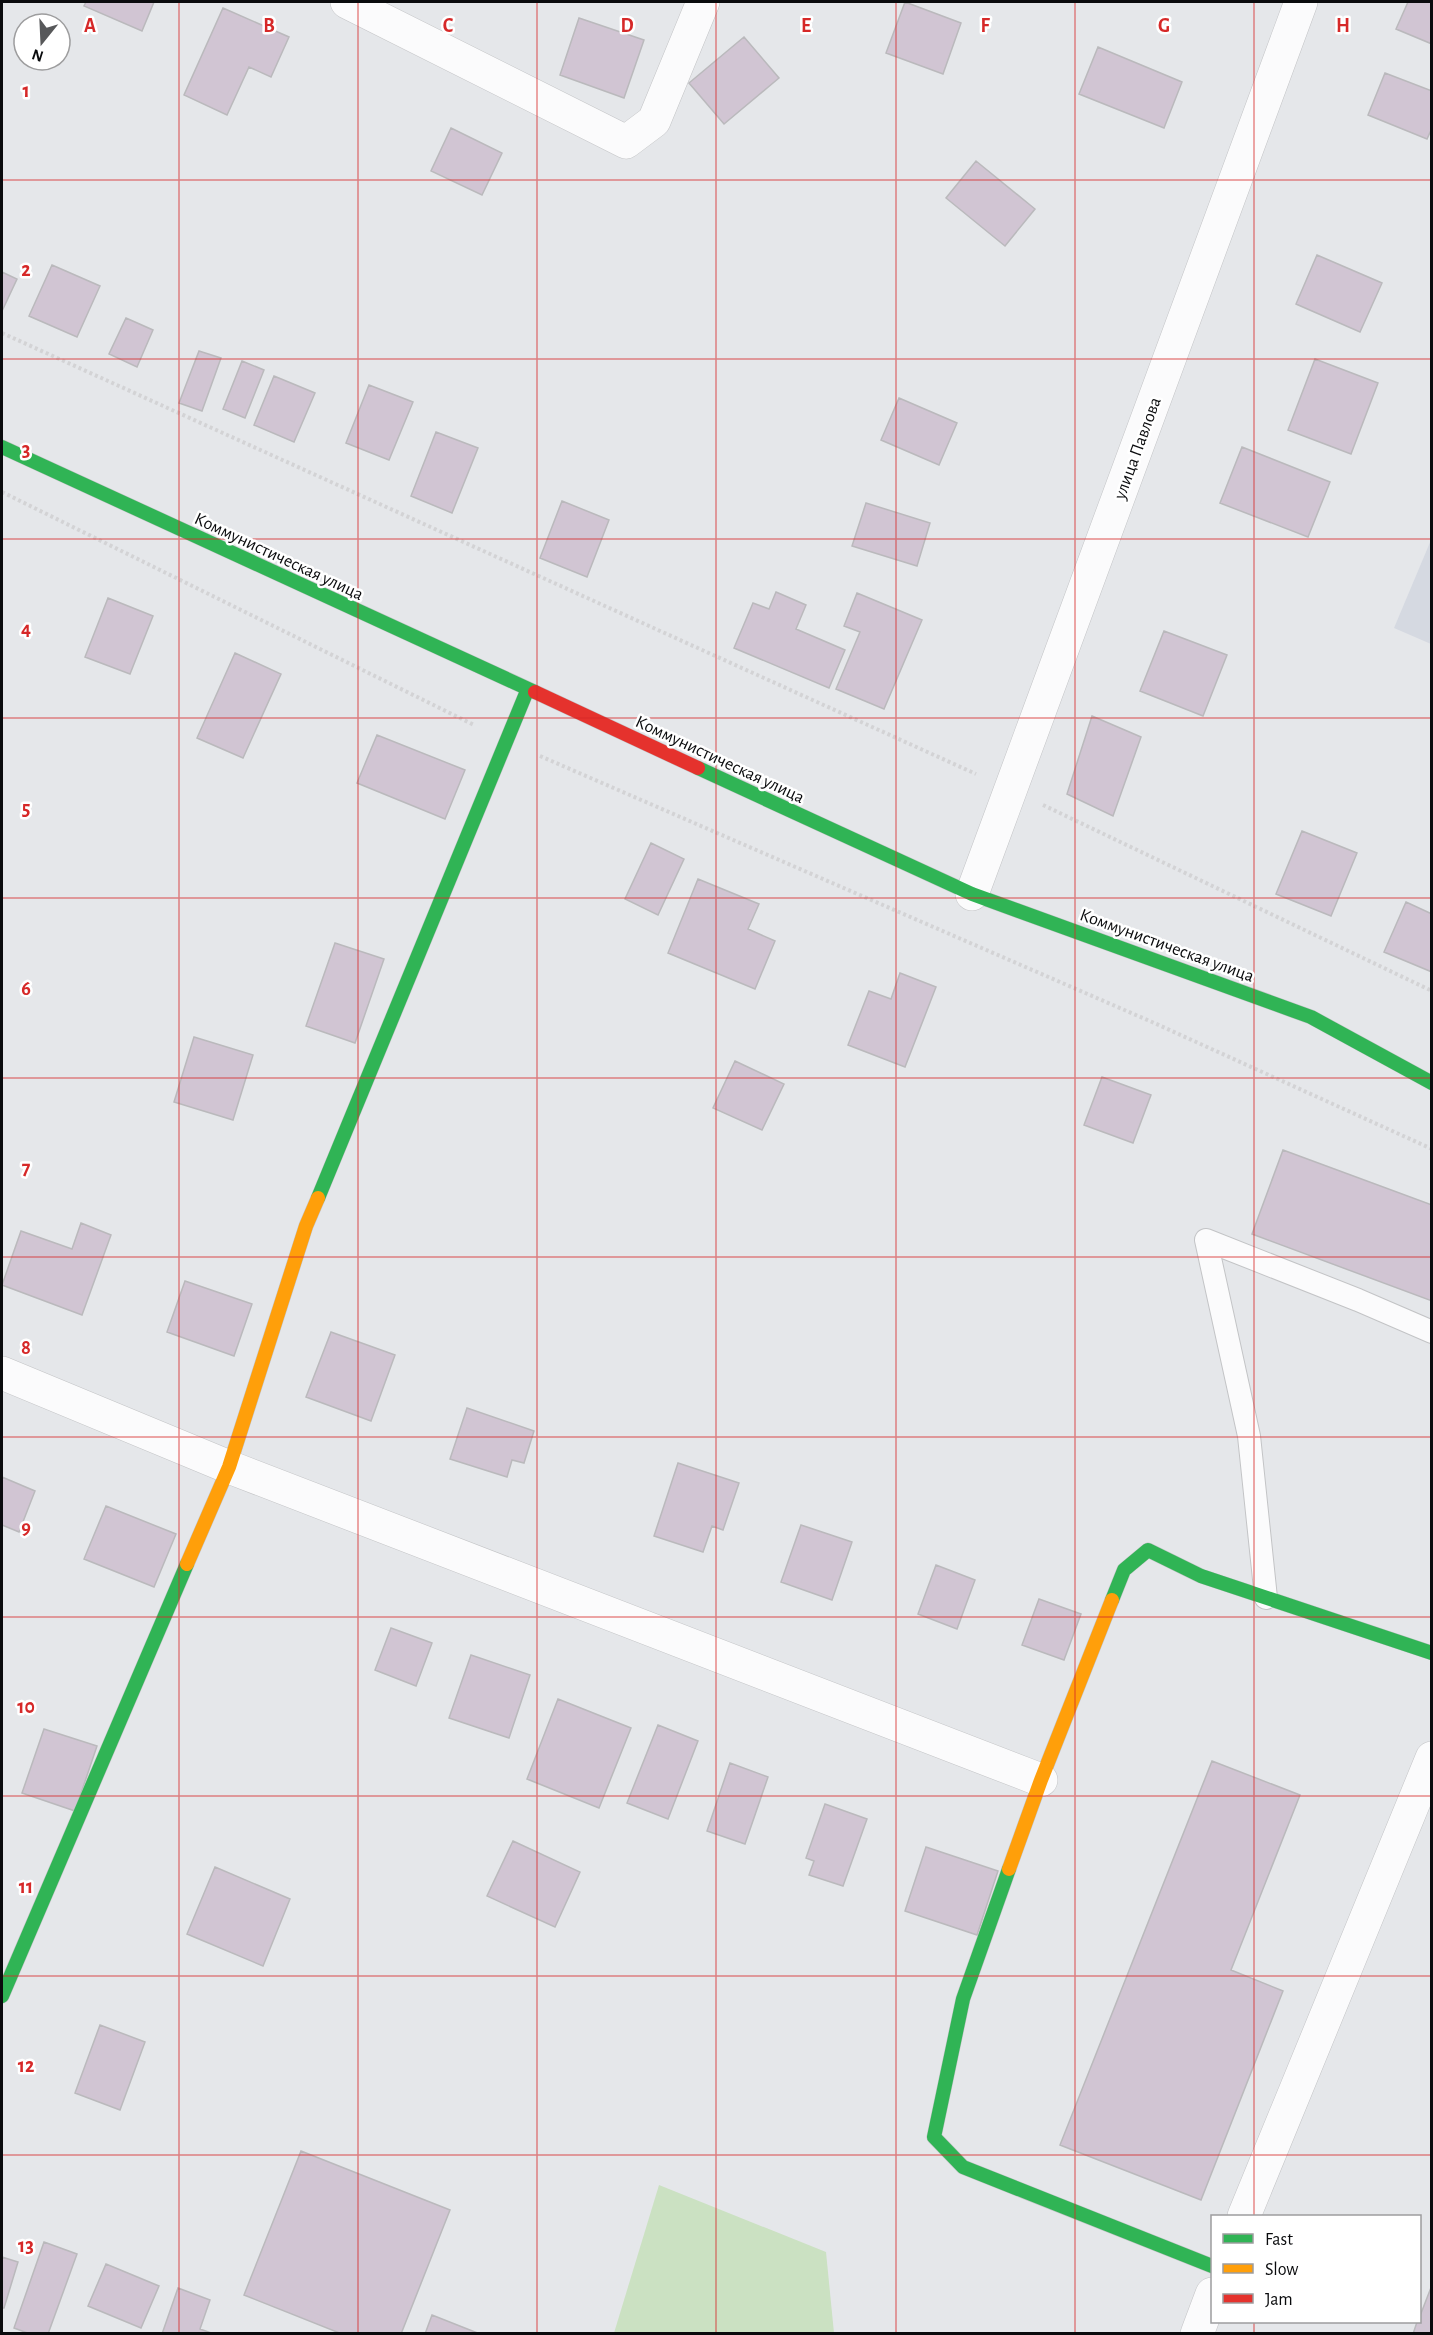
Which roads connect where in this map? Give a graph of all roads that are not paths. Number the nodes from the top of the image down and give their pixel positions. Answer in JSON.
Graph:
{"nodes":[{"id":1,"x":348,"y":2,"type":"edge"},
{"id":2,"x":703,"y":2,"type":"edge"},
{"id":3,"x":1301,"y":2,"type":"edge"},
{"id":4,"x":2,"y":447,"type":"edge"},
{"id":5,"x":526,"y":691,"type":"junction"},
{"id":6,"x":972,"y":894,"type":"junction"},
{"id":7,"x":1431,"y":1083,"type":"edge"},
{"id":8,"x":1431,"y":1332,"type":"edge"},
{"id":9,"x":2,"y":1373,"type":"edge"},
{"id":10,"x":229,"y":1467,"type":"junction"},
{"id":11,"x":1266,"y":1598,"type":"junction"},
{"id":12,"x":1431,"y":1653,"type":"edge"},
{"id":13,"x":1431,"y":1758,"type":"edge"},
{"id":14,"x":1041,"y":1780,"type":"junction"},
{"id":15,"x":2,"y":1996,"type":"edge"},
{"id":16,"x":1245,"y":2215,"type":"edge"},
{"id":17,"x":1211,"y":2266,"type":"edge"},
{"id":18,"x":1211,"y":2297,"type":"edge"},
{"id":19,"x":1197,"y":2334,"type":"edge"}],
"edges":[{"from":1,"to":2,"type":"street"},
{"from":3,"to":6,"type":"street","name":"улица Павлова"},
{"from":4,"to":5,"type":"street","name":"Коммунистическая улица"},
{"from":5,"to":6,"type":"street","name":"Коммунистическая улица"},
{"from":5,"to":10,"type":"street"},
{"from":6,"to":7,"type":"street","name":"Коммунистическая улица"},
{"from":8,"to":11,"type":"lane"},
{"from":9,"to":10,"type":"street"},
{"from":10,"to":14,"type":"street"},
{"from":10,"to":15,"type":"street"},
{"from":11,"to":12,"type":"street"},
{"from":11,"to":14,"type":"street"},
{"from":13,"to":16,"type":"street"},
{"from":14,"to":17,"type":"street"},
{"from":18,"to":19,"type":"street"}]}
